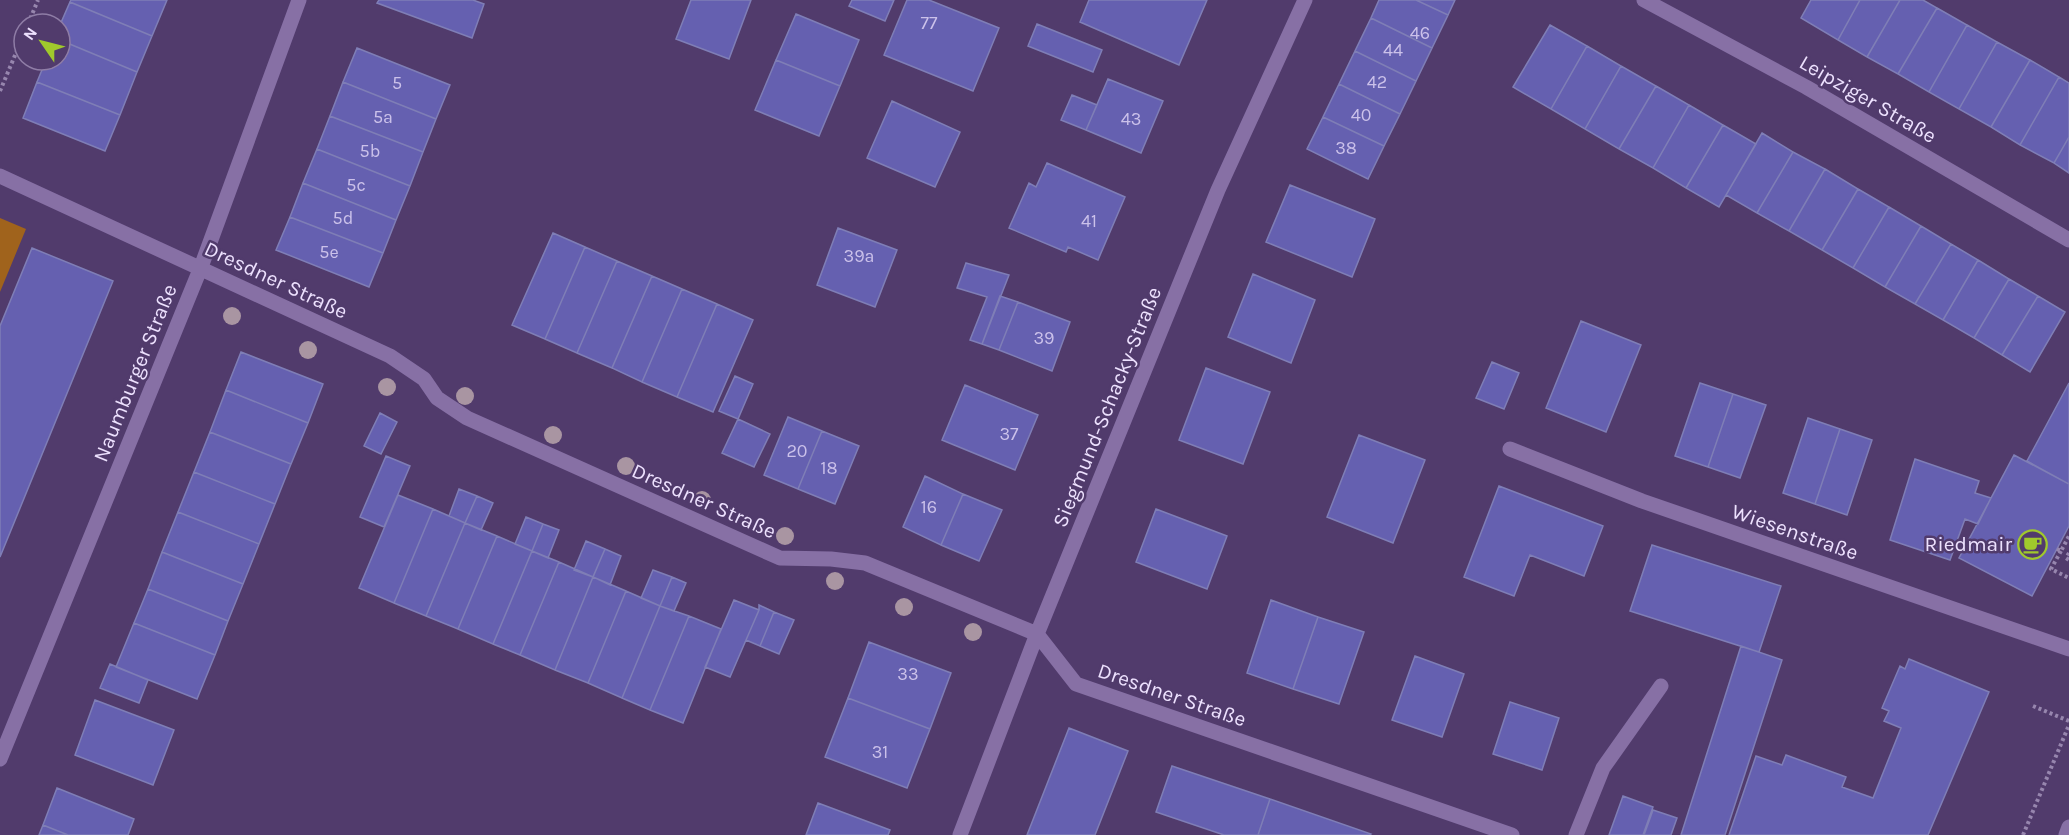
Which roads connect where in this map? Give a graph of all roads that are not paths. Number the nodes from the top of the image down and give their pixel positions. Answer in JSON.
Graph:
{"nodes":[{"id":1,"x":299,"y":0,"type":"edge"},
{"id":2,"x":1305,"y":0,"type":"edge"},
{"id":3,"x":1644,"y":0,"type":"edge"},
{"id":4,"x":0,"y":176,"type":"edge"},
{"id":5,"x":2069,"y":240,"type":"edge"},
{"id":6,"x":201,"y":267,"type":"junction"},
{"id":7,"x":1510,"y":449,"type":"dead end"},
{"id":8,"x":1037,"y":634,"type":"junction"},
{"id":9,"x":2069,"y":649,"type":"edge"},
{"id":10,"x":1661,"y":686,"type":"dead end"},
{"id":11,"x":0,"y":759,"type":"edge"},
{"id":12,"x":2069,"y":827,"type":"edge"},
{"id":13,"x":960,"y":835,"type":"edge"},
{"id":14,"x":1512,"y":835,"type":"edge"},
{"id":15,"x":1576,"y":835,"type":"edge"},
{"id":16,"x":2066,"y":835,"type":"edge"}],
"edges":[{"from":1,"to":6,"type":"street","name":"Naumburger Straße"},
{"from":2,"to":8,"type":"street","name":"Siegmund-Schacky-Straße"},
{"from":3,"to":5,"type":"street","name":"Leipziger Straße"},
{"from":4,"to":6,"type":"street","name":"Dresdner Straße"},
{"from":6,"to":8,"type":"street","name":"Dresdner Straße"},
{"from":6,"to":11,"type":"street","name":"Naumburger Straße"},
{"from":7,"to":9,"type":"street","name":"Wiesenstraße"},
{"from":8,"to":13,"type":"street","name":"Siegmund-Schacky-Straße"},
{"from":8,"to":14,"type":"street","name":"Dresdner Straße"},
{"from":10,"to":15,"type":"street"},
{"from":12,"to":16,"type":"street"}]}
